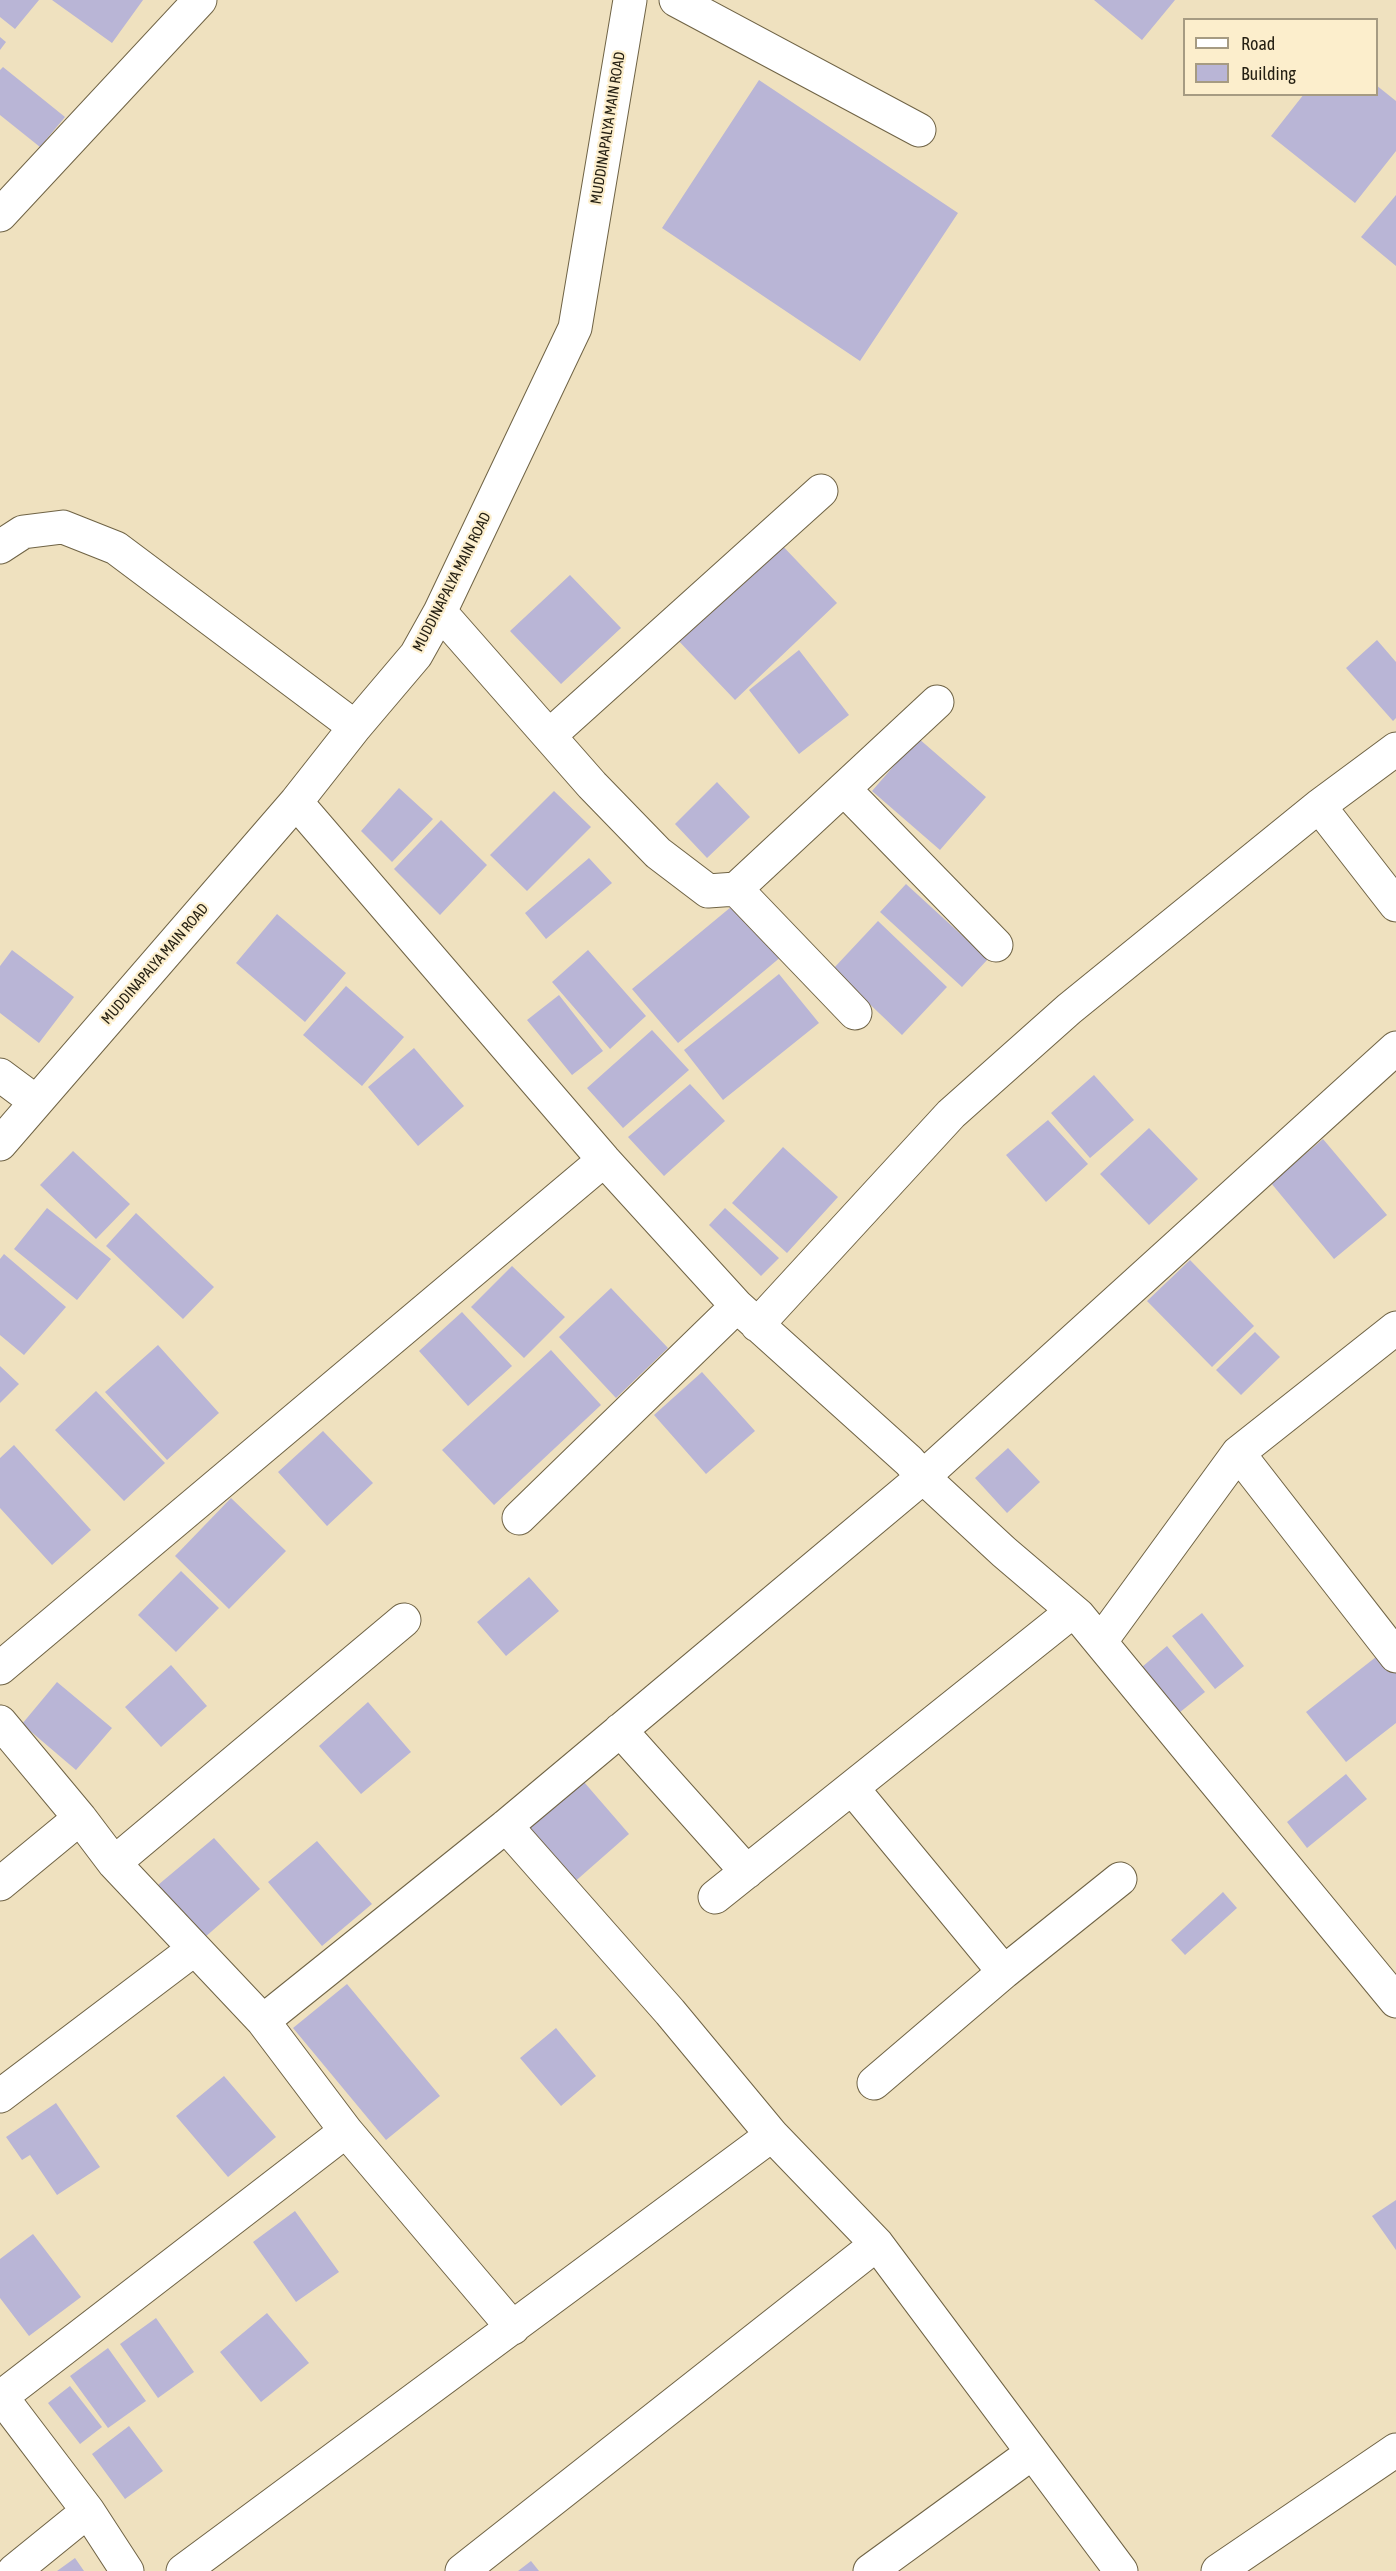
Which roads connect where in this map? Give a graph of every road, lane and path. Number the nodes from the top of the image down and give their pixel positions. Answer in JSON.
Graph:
{"nodes":[{"id":1,"x":200,"y":0,"type":"edge"},
{"id":2,"x":630,"y":0,"type":"edge"},
{"id":3,"x":676,"y":0,"type":"edge"},
{"id":4,"x":920,"y":130,"type":"dead end"},
{"id":5,"x":0,"y":215,"type":"edge"},
{"id":6,"x":821,"y":491,"type":"dead end"},
{"id":7,"x":0,"y":548,"type":"edge"},
{"id":8,"x":440,"y":612,"type":"junction"},
{"id":9,"x":937,"y":702,"type":"dead end"},
{"id":10,"x":355,"y":727,"type":"junction"},
{"id":11,"x":549,"y":735,"type":"junction"},
{"id":12,"x":1396,"y":749,"type":"edge"},
{"id":13,"x":844,"y":789,"type":"junction"},
{"id":14,"x":296,"y":802,"type":"junction"},
{"id":15,"x":1319,"y":806,"type":"junction"},
{"id":16,"x":736,"y":889,"type":"junction"},
{"id":17,"x":1396,"y":905,"type":"edge"},
{"id":18,"x":996,"y":945,"type":"dead end"},
{"id":19,"x":855,"y":1013,"type":"dead end"},
{"id":20,"x":1396,"y":1048,"type":"edge"},
{"id":21,"x":0,"y":1075,"type":"edge"},
{"id":22,"x":35,"y":1101,"type":"junction"},
{"id":23,"x":0,"y":1144,"type":"edge"},
{"id":24,"x":604,"y":1160,"type":"junction"},
{"id":25,"x":747,"y":1315,"type":"junction"},
{"id":26,"x":1396,"y":1328,"type":"edge"},
{"id":27,"x":1238,"y":1453,"type":"junction"},
{"id":28,"x":923,"y":1477,"type":"junction"},
{"id":29,"x":519,"y":1518,"type":"dead end"},
{"id":30,"x":1073,"y":1611,"type":"junction"},
{"id":31,"x":404,"y":1620,"type":"dead end"},
{"id":32,"x":1101,"y":1641,"type":"junction"},
{"id":33,"x":1396,"y":1656,"type":"edge"},
{"id":34,"x":0,"y":1668,"type":"edge"},
{"id":35,"x":0,"y":1722,"type":"edge"},
{"id":36,"x":620,"y":1730,"type":"junction"},
{"id":37,"x":852,"y":1788,"type":"junction"},
{"id":38,"x":80,"y":1818,"type":"junction"},
{"id":39,"x":506,"y":1826,"type":"junction"},
{"id":40,"x":114,"y":1863,"type":"junction"},
{"id":41,"x":747,"y":1872,"type":"junction"},
{"id":42,"x":1120,"y":1879,"type":"dead end"},
{"id":43,"x":0,"y":1884,"type":"edge"},
{"id":44,"x":715,"y":1897,"type":"dead end"},
{"id":45,"x":194,"y":1950,"type":"junction"},
{"id":46,"x":1004,"y":1972,"type":"junction"},
{"id":47,"x":1395,"y":1999,"type":"edge"},
{"id":48,"x":262,"y":2021,"type":"junction"},
{"id":49,"x":874,"y":2084,"type":"dead end"},
{"id":50,"x":0,"y":2096,"type":"edge"},
{"id":51,"x":346,"y":2131,"type":"junction"},
{"id":52,"x":772,"y":2135,"type":"junction"},
{"id":53,"x":877,"y":2244,"type":"junction"},
{"id":54,"x":513,"y":2328,"type":"junction"},
{"id":55,"x":1,"y":2396,"type":"edge"},
{"id":56,"x":1396,"y":2451,"type":"edge"},
{"id":57,"x":1032,"y":2452,"type":"junction"},
{"id":58,"x":88,"y":2511,"type":"junction"},
{"id":59,"x":14,"y":2571,"type":"edge"},
{"id":60,"x":127,"y":2571,"type":"edge"},
{"id":61,"x":183,"y":2571,"type":"edge"},
{"id":62,"x":462,"y":2571,"type":"edge"},
{"id":63,"x":870,"y":2571,"type":"edge"},
{"id":64,"x":1121,"y":2571,"type":"edge"},
{"id":65,"x":1218,"y":2571,"type":"edge"}],
"edges":[{"from":1,"to":5,"type":"street"},
{"from":2,"to":8,"type":"street","name":"MUDDINAPALYA MAIN ROAD"},
{"from":3,"to":4,"type":"street"},
{"from":6,"to":11,"type":"street"},
{"from":7,"to":10,"type":"street"},
{"from":8,"to":10,"type":"street","name":"MUDDINAPALYA MAIN ROAD"},
{"from":8,"to":11,"type":"street"},
{"from":9,"to":13,"type":"street"},
{"from":10,"to":14,"type":"street","name":"MUDDINAPALYA MAIN ROAD"},
{"from":11,"to":16,"type":"street"},
{"from":12,"to":15,"type":"street"},
{"from":13,"to":16,"type":"street"},
{"from":13,"to":18,"type":"street"},
{"from":14,"to":22,"type":"street","name":"MUDDINAPALYA MAIN ROAD"},
{"from":14,"to":24,"type":"street"},
{"from":15,"to":17,"type":"street"},
{"from":15,"to":25,"type":"street"},
{"from":16,"to":19,"type":"street"},
{"from":20,"to":28,"type":"street"},
{"from":21,"to":22,"type":"street"},
{"from":22,"to":23,"type":"street","name":"MUDDINAPALYA MAIN ROAD"},
{"from":24,"to":25,"type":"street"},
{"from":24,"to":34,"type":"street"},
{"from":25,"to":28,"type":"street"},
{"from":25,"to":29,"type":"street"},
{"from":26,"to":27,"type":"street"},
{"from":27,"to":32,"type":"street"},
{"from":27,"to":33,"type":"street"},
{"from":28,"to":30,"type":"street"},
{"from":28,"to":36,"type":"street"},
{"from":30,"to":32,"type":"street"},
{"from":30,"to":37,"type":"street"},
{"from":31,"to":40,"type":"street"},
{"from":32,"to":47,"type":"street"},
{"from":35,"to":38,"type":"street"},
{"from":36,"to":39,"type":"street"},
{"from":36,"to":41,"type":"street"},
{"from":37,"to":41,"type":"street"},
{"from":37,"to":46,"type":"street"},
{"from":38,"to":40,"type":"street"},
{"from":38,"to":43,"type":"street"},
{"from":39,"to":48,"type":"street"},
{"from":39,"to":52,"type":"street"},
{"from":40,"to":45,"type":"street"},
{"from":41,"to":44,"type":"street"},
{"from":42,"to":46,"type":"street"},
{"from":45,"to":48,"type":"street"},
{"from":45,"to":50,"type":"street"},
{"from":46,"to":49,"type":"street"},
{"from":48,"to":51,"type":"street"},
{"from":51,"to":54,"type":"street"},
{"from":51,"to":55,"type":"street"},
{"from":52,"to":53,"type":"street"},
{"from":52,"to":54,"type":"street"},
{"from":53,"to":57,"type":"street"},
{"from":53,"to":62,"type":"street"},
{"from":54,"to":61,"type":"street"},
{"from":55,"to":58,"type":"street"},
{"from":56,"to":65,"type":"street"},
{"from":57,"to":63,"type":"street"},
{"from":57,"to":64,"type":"street"},
{"from":58,"to":59,"type":"street"},
{"from":58,"to":60,"type":"street"}]}
